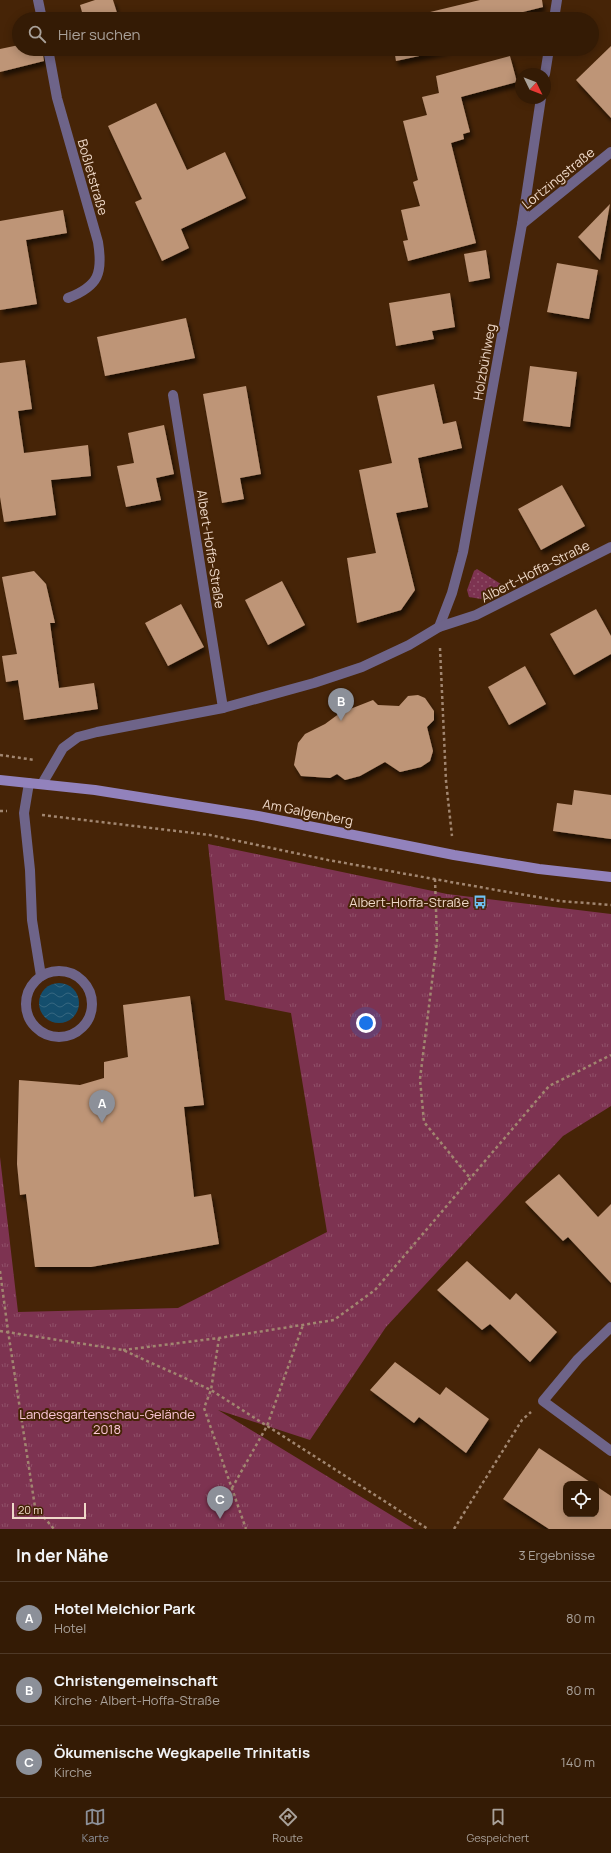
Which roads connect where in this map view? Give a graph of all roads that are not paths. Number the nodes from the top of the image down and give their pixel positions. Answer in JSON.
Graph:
{"nodes":[{"id":1,"x":38,"y":0,"type":"edge"},
{"id":2,"x":557,"y":0,"type":"edge"},
{"id":3,"x":41,"y":12,"type":"edge"},
{"id":4,"x":555,"y":12,"type":"edge"},
{"id":5,"x":49,"y":56,"type":"edge"},
{"id":6,"x":548,"y":56,"type":"edge"},
{"id":7,"x":546,"y":68,"type":"edge"},
{"id":8,"x":540,"y":104,"type":"edge"},
{"id":9,"x":611,"y":152,"type":"edge"},
{"id":10,"x":522,"y":224,"type":"junction"},
{"id":11,"x":68,"y":298,"type":"dead end"},
{"id":12,"x":173,"y":395,"type":"dead end"},
{"id":13,"x":611,"y":547,"type":"edge"},
{"id":14,"x":439,"y":627,"type":"junction"},
{"id":15,"x":223,"y":708,"type":"junction"},
{"id":16,"x":0,"y":780,"type":"edge"},
{"id":17,"x":29,"y":784,"type":"junction"},
{"id":18,"x":42,"y":784,"type":"junction"},
{"id":19,"x":611,"y":876,"type":"edge"},
{"id":20,"x":41,"y":976,"type":"junction"},
{"id":21,"x":611,"y":1327,"type":"edge"},
{"id":22,"x":611,"y":1451,"type":"edge"}],
"edges":[{"from":1,"to":3,"type":"street"},
{"from":2,"to":4,"type":"street"},
{"from":5,"to":11,"type":"street","name":"Boßletstraße"},
{"from":6,"to":7,"type":"street"},
{"from":8,"to":10,"type":"street","name":"Holzbühlweg"},
{"from":9,"to":10,"type":"street","name":"Lortzingstraße"},
{"from":10,"to":14,"type":"street","name":"Holzbühlweg"},
{"from":12,"to":15,"type":"street","name":"Albert-Hoffa-Straße"},
{"from":13,"to":14,"type":"street","name":"Albert-Hoffa-Straße"},
{"from":14,"to":15,"type":"street","name":"Albert-Hoffa-Straße"},
{"from":15,"to":18,"type":"street","name":"Albert-Hoffa-Straße"},
{"from":16,"to":17,"type":"street","name":"Am Galgenberg"},
{"from":17,"to":18,"type":"street","name":"Am Galgenberg"},
{"from":17,"to":20,"type":"street"},
{"from":18,"to":19,"type":"street","name":"Am Galgenberg"},
{"from":20,"to":20,"type":"street"},
{"from":21,"to":22,"type":"street"}]}
